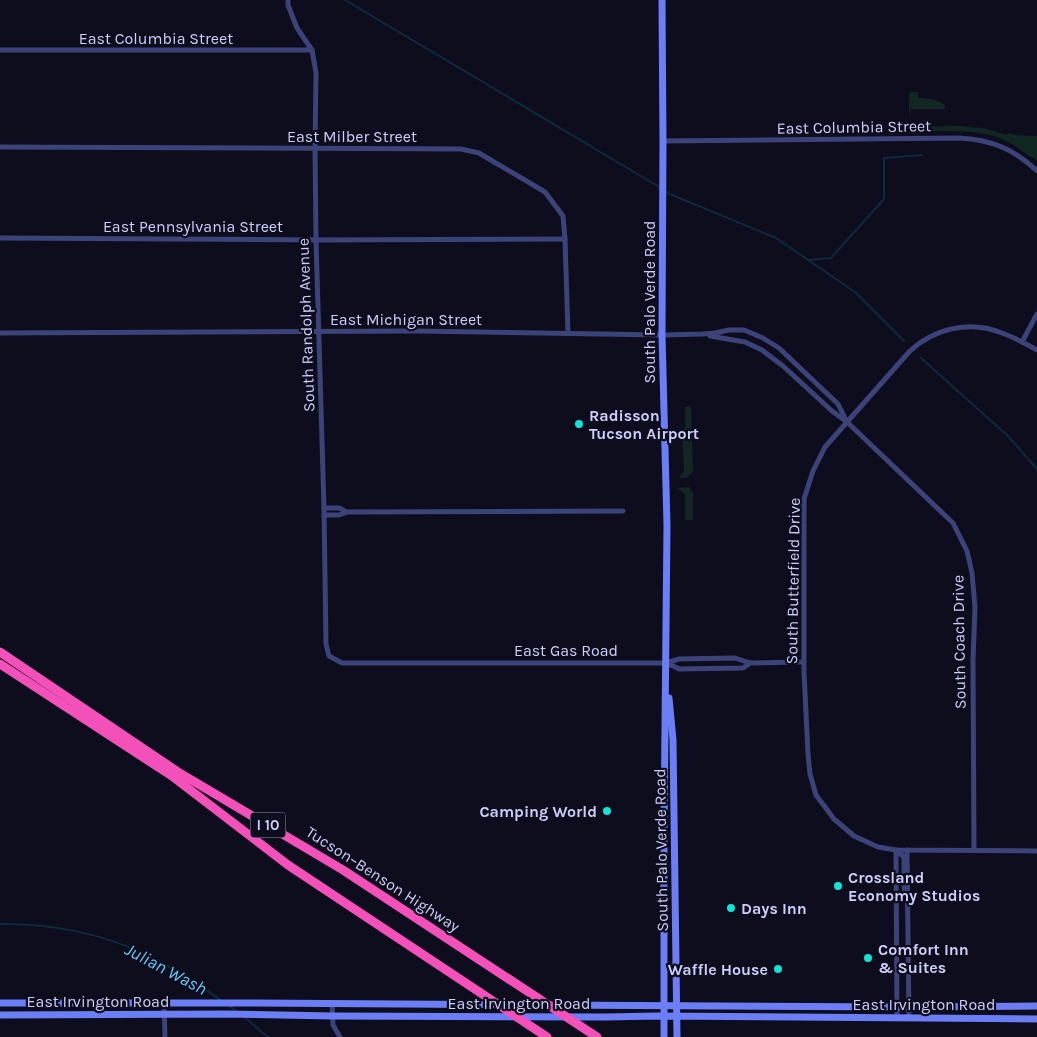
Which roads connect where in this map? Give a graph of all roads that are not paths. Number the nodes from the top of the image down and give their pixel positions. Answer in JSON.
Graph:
{"nodes":[{"id":1,"x":288,"y":0,"type":"edge"},
{"id":2,"x":662,"y":0,"type":"edge"},
{"id":3,"x":0,"y":50,"type":"edge"},
{"id":4,"x":312,"y":50,"type":"junction"},
{"id":5,"x":663,"y":141,"type":"junction"},
{"id":6,"x":0,"y":147,"type":"edge"},
{"id":7,"x":315,"y":148,"type":"junction"},
{"id":8,"x":1037,"y":171,"type":"edge"},
{"id":9,"x":0,"y":238,"type":"edge"},
{"id":10,"x":565,"y":239,"type":"junction"},
{"id":11,"x":316,"y":240,"type":"junction"},
{"id":12,"x":1037,"y":314,"type":"edge"},
{"id":13,"x":319,"y":331,"type":"junction"},
{"id":14,"x":0,"y":333,"type":"edge"},
{"id":15,"x":568,"y":333,"type":"junction"},
{"id":16,"x":703,"y":334,"type":"junction"},
{"id":17,"x":662,"y":335,"type":"junction"},
{"id":18,"x":763,"y":338,"type":"junction"},
{"id":19,"x":1022,"y":342,"type":"junction"},
{"id":20,"x":757,"y":347,"type":"junction"},
{"id":21,"x":1037,"y":350,"type":"edge"},
{"id":22,"x":847,"y":422,"type":"junction"},
{"id":23,"x":324,"y":508,"type":"junction"},
{"id":24,"x":623,"y":511,"type":"dead end"},
{"id":25,"x":348,"y":512,"type":"junction"},
{"id":26,"x":324,"y":515,"type":"junction"},
{"id":27,"x":0,"y":652,"type":"edge"},
{"id":28,"x":329,"y":656,"type":"joint"},
{"id":29,"x":804,"y":662,"type":"junction"},
{"id":30,"x":666,"y":663,"type":"junction"},
{"id":31,"x":750,"y":663,"type":"junction"},
{"id":32,"x":0,"y":664,"type":"edge"},
{"id":33,"x":665,"y":769,"type":"junction"},
{"id":34,"x":674,"y":825,"type":"junction"},
{"id":35,"x":896,"y":850,"type":"junction"},
{"id":36,"x":907,"y":850,"type":"junction"},
{"id":37,"x":974,"y":850,"type":"junction"},
{"id":38,"x":1037,"y":851,"type":"edge"},
{"id":39,"x":908,"y":900,"type":"junction"},
{"id":40,"x":0,"y":1002,"type":"edge"},
{"id":41,"x":164,"y":1003,"type":"junction"},
{"id":42,"x":332,"y":1004,"type":"junction"},
{"id":43,"x":664,"y":1005,"type":"junction"},
{"id":44,"x":677,"y":1005,"type":"junction"},
{"id":45,"x":1037,"y":1006,"type":"edge"},
{"id":46,"x":897,"y":1007,"type":"junction"},
{"id":47,"x":909,"y":1007,"type":"junction"},
{"id":48,"x":0,"y":1014,"type":"edge"},
{"id":49,"x":164,"y":1014,"type":"junction"},
{"id":50,"x":333,"y":1016,"type":"junction"},
{"id":51,"x":664,"y":1017,"type":"junction"},
{"id":52,"x":677,"y":1017,"type":"junction"},
{"id":53,"x":897,"y":1018,"type":"junction"},
{"id":54,"x":909,"y":1018,"type":"junction"},
{"id":55,"x":1037,"y":1019,"type":"edge"},
{"id":56,"x":534,"y":1032,"type":"edge"},
{"id":57,"x":165,"y":1037,"type":"edge"},
{"id":58,"x":340,"y":1037,"type":"edge"},
{"id":59,"x":547,"y":1037,"type":"edge"},
{"id":60,"x":596,"y":1037,"type":"edge"},
{"id":61,"x":664,"y":1037,"type":"edge"},
{"id":62,"x":677,"y":1037,"type":"edge"}],
"edges":[{"from":1,"to":4,"type":"street","name":"South Randolph Avenue"},
{"from":2,"to":5,"type":"main road","name":"South Palo Verde Road"},
{"from":3,"to":4,"type":"street","name":"East Columbia Street"},
{"from":4,"to":7,"type":"street","name":"South Randolph Avenue"},
{"from":5,"to":8,"type":"street","name":"East Columbia Street"},
{"from":5,"to":17,"type":"main road","name":"South Palo Verde Road"},
{"from":6,"to":7,"type":"street","name":"East Milber Street"},
{"from":7,"to":10,"type":"street","name":"East Milber Street"},
{"from":7,"to":11,"type":"street","name":"South Randolph Avenue"},
{"from":9,"to":11,"type":"street","name":"East Pennsylvania Street"},
{"from":10,"to":11,"type":"street","name":"East Pennsylvania Street"},
{"from":10,"to":15,"type":"street","name":"East Milber Street"},
{"from":11,"to":13,"type":"street","name":"South Randolph Avenue"},
{"from":12,"to":19,"type":"street"},
{"from":13,"to":14,"type":"street","name":"East Michigan Street"},
{"from":13,"to":15,"type":"street","name":"East Michigan Street"},
{"from":13,"to":23,"type":"street","name":"South Randolph Avenue"},
{"from":15,"to":17,"type":"street","name":"East Michigan Street"},
{"from":16,"to":17,"type":"street","name":"South Coach Drive"},
{"from":16,"to":18,"type":"street","name":"South Coach Drive"},
{"from":16,"to":20,"type":"street","name":"South Coach Drive"},
{"from":17,"to":30,"type":"main road","name":"South Palo Verde Road"},
{"from":18,"to":20,"type":"street"},
{"from":18,"to":22,"type":"street","name":"South Coach Drive"},
{"from":19,"to":21,"type":"street"},
{"from":19,"to":22,"type":"street","name":"South Butterfield Drive"},
{"from":20,"to":22,"type":"street","name":"South Coach Drive"},
{"from":22,"to":29,"type":"street","name":"South Butterfield Drive"},
{"from":22,"to":37,"type":"street","name":"South Coach Drive"},
{"from":23,"to":25,"type":"street"},
{"from":23,"to":26,"type":"street","name":"South Randolph Avenue"},
{"from":24,"to":25,"type":"street"},
{"from":25,"to":26,"type":"street"},
{"from":26,"to":28,"type":"street","name":"South Randolph Avenue"},
{"from":27,"to":60,"type":"highway","name":"Tucson–Benson Highway","number":"I 10"},
{"from":28,"to":30,"type":"street","name":"East Gas Road"},
{"from":29,"to":31,"type":"street","name":"East Gas Road"},
{"from":29,"to":35,"type":"street","name":"South Butterfield Drive"},
{"from":30,"to":31,"type":"street","name":"East Gas Road"},
{"from":30,"to":31,"type":"street"},
{"from":30,"to":33,"type":"main road","name":"South Palo Verde Road"},
{"from":30,"to":34,"type":"main road","name":"South Palo Verde Road"},
{"from":32,"to":56,"type":"highway","number":"I 10"},
{"from":33,"to":34,"type":"main road"},
{"from":33,"to":43,"type":"main road","name":"South Palo Verde Road"},
{"from":34,"to":44,"type":"main road","name":"South Palo Verde Road"},
{"from":35,"to":36,"type":"street","name":"South Butterfield Drive"},
{"from":35,"to":39,"type":"street"},
{"from":35,"to":46,"type":"street"},
{"from":36,"to":37,"type":"street","name":"South Butterfield Drive"},
{"from":36,"to":39,"type":"street"},
{"from":37,"to":38,"type":"street","name":"South Butterfield Drive"},
{"from":39,"to":47,"type":"street"},
{"from":40,"to":41,"type":"main road","name":"East Irvington Road"},
{"from":41,"to":42,"type":"main road","name":"East Irvington Road"},
{"from":41,"to":49,"type":"street"},
{"from":42,"to":43,"type":"main road","name":"East Irvington Road"},
{"from":42,"to":50,"type":"street"},
{"from":43,"to":44,"type":"main road","name":"East Irvington Road"},
{"from":43,"to":51,"type":"main road","name":"South Palo Verde Road"},
{"from":44,"to":46,"type":"main road","name":"East Irvington Road"},
{"from":44,"to":52,"type":"main road","name":"South Palo Verde Road"},
{"from":45,"to":47,"type":"main road","name":"East Irvington Road"},
{"from":46,"to":47,"type":"main road","name":"East Irvington Road"},
{"from":46,"to":53,"type":"street"},
{"from":47,"to":54,"type":"street"},
{"from":48,"to":49,"type":"main road","name":"East Irvington Road"},
{"from":49,"to":50,"type":"main road","name":"East Irvington Road"},
{"from":49,"to":57,"type":"street"},
{"from":50,"to":51,"type":"main road","name":"East Irvington Road"},
{"from":50,"to":58,"type":"street"},
{"from":51,"to":52,"type":"main road","name":"East Irvington Road"},
{"from":51,"to":61,"type":"main road","name":"South Palo Verde Road"},
{"from":52,"to":53,"type":"main road","name":"East Irvington Road"},
{"from":52,"to":62,"type":"main road","name":"South Palo Verde Road"},
{"from":53,"to":54,"type":"main road","name":"East Irvington Road"},
{"from":54,"to":55,"type":"main road","name":"East Irvington Road"},
{"from":56,"to":59,"type":"highway","number":"I 10"}]}
